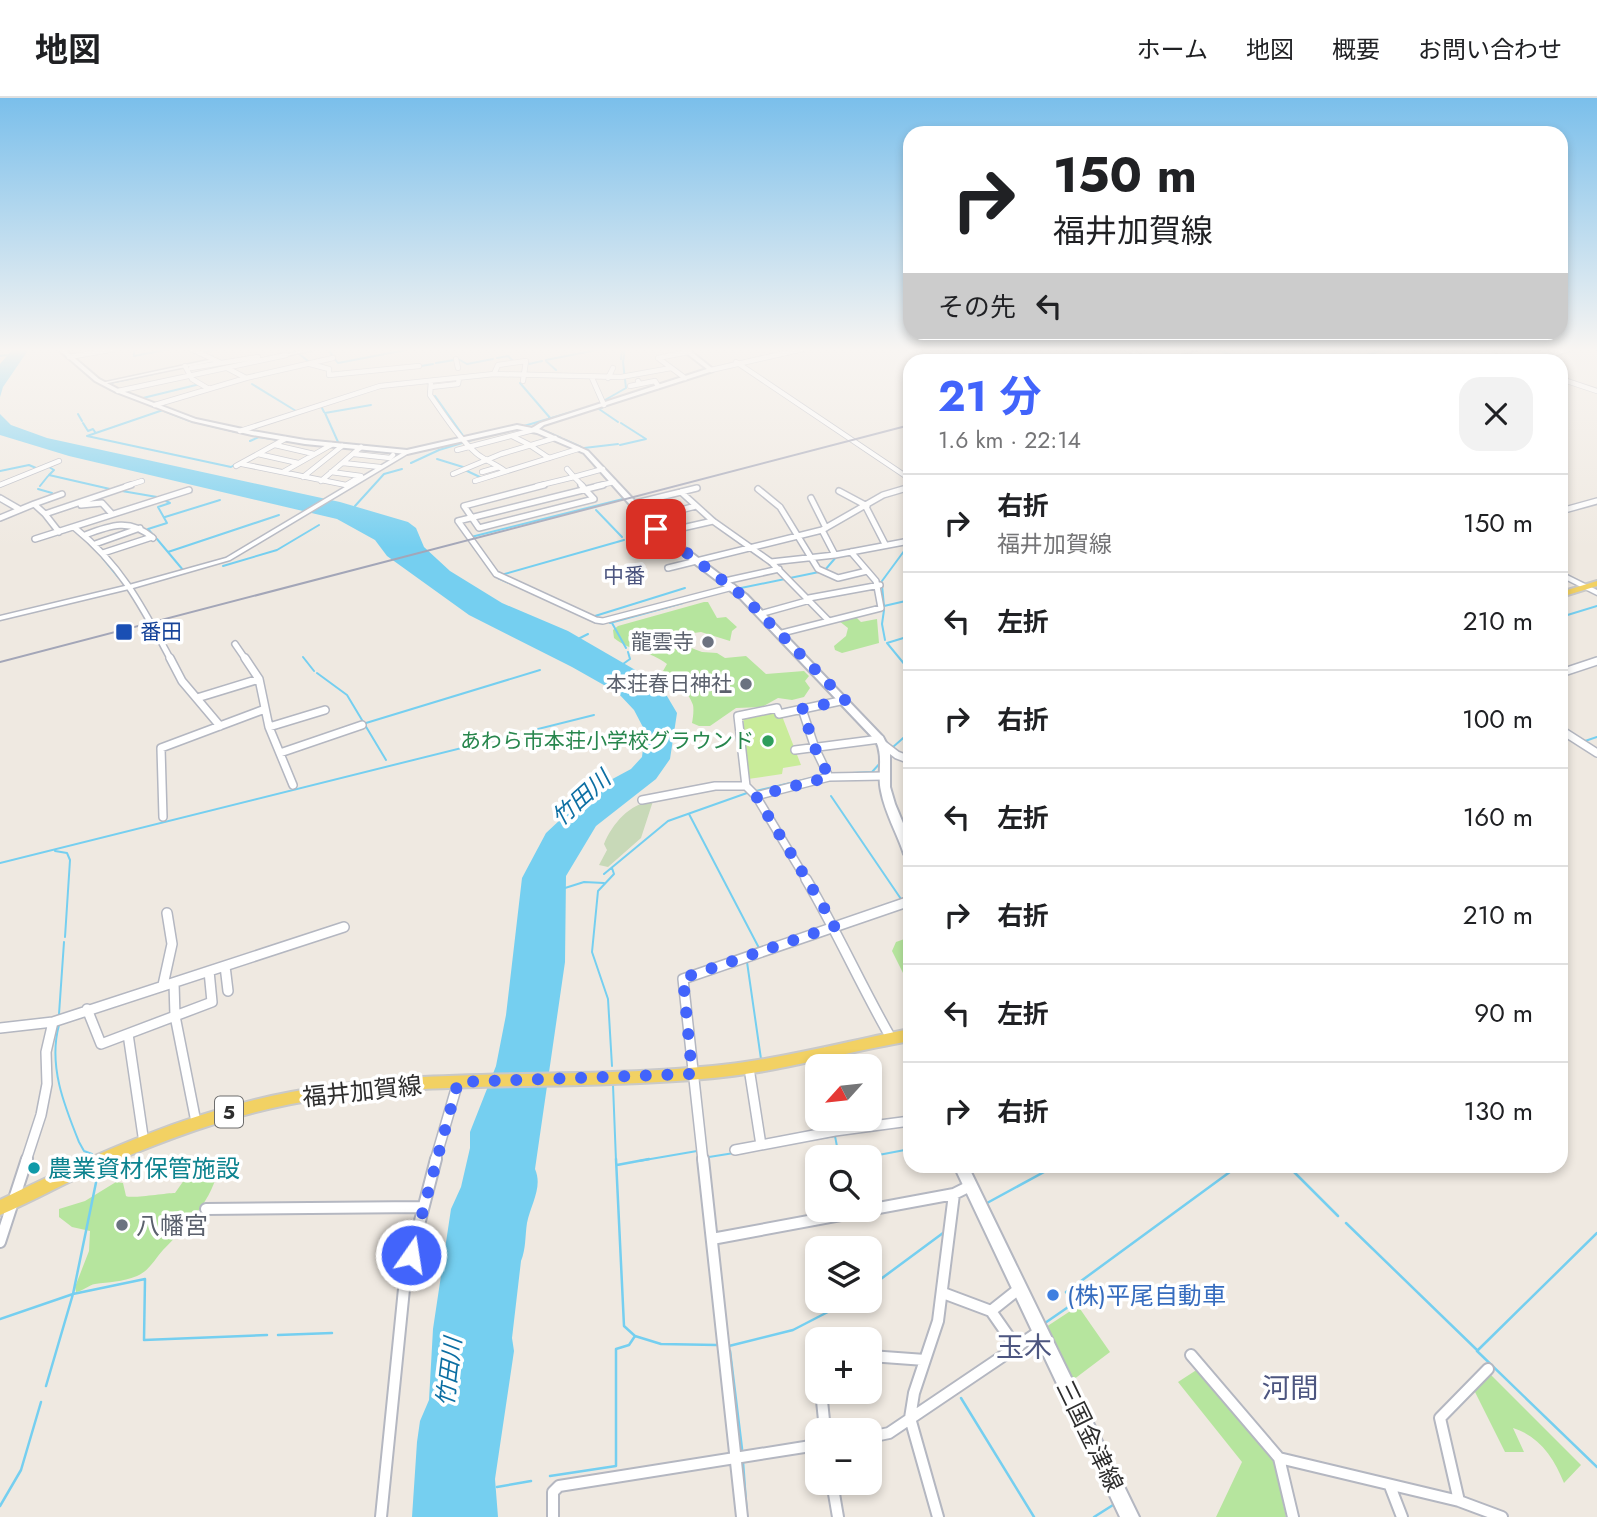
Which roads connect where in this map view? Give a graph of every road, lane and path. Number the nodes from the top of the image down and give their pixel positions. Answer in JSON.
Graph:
{"nodes":[{"id":1,"x":182,"y":415,"type":"edge"},
{"id":2,"x":289,"y":415,"type":"edge"},
{"id":3,"x":445,"y":415,"type":"edge"},
{"id":4,"x":571,"y":415,"type":"edge"},
{"id":5,"x":815,"y":415,"type":"edge"},
{"id":6,"x":533,"y":430,"type":"junction"},
{"id":7,"x":240,"y":431,"type":"junction"},
{"id":8,"x":512,"y":436,"type":"junction"},
{"id":9,"x":555,"y":438,"type":"junction"},
{"id":10,"x":285,"y":439,"type":"junction"},
{"id":11,"x":462,"y":439,"type":"junction"},
{"id":12,"x":488,"y":442,"type":"junction"},
{"id":13,"x":331,"y":444,"type":"junction"},
{"id":14,"x":275,"y":445,"type":"junction"},
{"id":15,"x":342,"y":446,"type":"junction"},
{"id":16,"x":532,"y":446,"type":"junction"},
{"id":17,"x":361,"y":447,"type":"junction"},
{"id":18,"x":470,"y":447,"type":"junction"},
{"id":19,"x":578,"y":449,"type":"junction"},
{"id":20,"x":457,"y":450,"type":"dead end"},
{"id":21,"x":407,"y":452,"type":"junction"},
{"id":22,"x":258,"y":454,"type":"junction"},
{"id":23,"x":314,"y":454,"type":"junction"},
{"id":24,"x":354,"y":454,"type":"junction"},
{"id":25,"x":501,"y":454,"type":"junction"},
{"id":26,"x":393,"y":455,"type":"dead end"},
{"id":27,"x":549,"y":458,"type":"junction"},
{"id":28,"x":490,"y":459,"type":"junction"},
{"id":29,"x":59,"y":461,"type":"dead end"},
{"id":30,"x":299,"y":463,"type":"junction"},
{"id":31,"x":343,"y":463,"type":"junction"},
{"id":32,"x":380,"y":467,"type":"junction"},
{"id":33,"x":499,"y":467,"type":"junction"},
{"id":34,"x":567,"y":469,"type":"dead end"},
{"id":35,"x":603,"y":469,"type":"junction"},
{"id":36,"x":505,"y":471,"type":"junction"},
{"id":37,"x":283,"y":472,"type":"junction"},
{"id":38,"x":331,"y":472,"type":"junction"},
{"id":39,"x":482,"y":472,"type":"dead end"},
{"id":40,"x":453,"y":474,"type":"dead end"},
{"id":41,"x":903,"y":474,"type":"edge"},
{"id":42,"x":303,"y":477,"type":"junction"},
{"id":43,"x":574,"y":477,"type":"junction"},
{"id":44,"x":142,"y":481,"type":"dead end"},
{"id":45,"x":321,"y":481,"type":"junction"},
{"id":46,"x":475,"y":481,"type":"dead end"},
{"id":47,"x":614,"y":482,"type":"junction"},
{"id":48,"x":0,"y":485,"type":"edge"},
{"id":49,"x":697,"y":488,"type":"dead end"},
{"id":50,"x":586,"y":489,"type":"junction"},
{"id":51,"x":758,"y":489,"type":"dead end"},
{"id":52,"x":903,"y":489,"type":"edge"},
{"id":53,"x":188,"y":490,"type":"dead end"},
{"id":54,"x":522,"y":491,"type":"junction"},
{"id":55,"x":839,"y":491,"type":"dead end"},
{"id":56,"x":681,"y":492,"type":"junction"},
{"id":57,"x":62,"y":495,"type":"dead end"},
{"id":58,"x":0,"y":498,"type":"edge"},
{"id":59,"x":811,"y":498,"type":"dead end"},
{"id":60,"x":1597,"y":501,"type":"edge"},
{"id":61,"x":34,"y":503,"type":"junction"},
{"id":62,"x":532,"y":503,"type":"junction"},
{"id":63,"x":632,"y":504,"type":"junction"},
{"id":64,"x":70,"y":505,"type":"junction"},
{"id":65,"x":696,"y":506,"type":"junction"},
{"id":66,"x":866,"y":507,"type":"junction"},
{"id":67,"x":19,"y":509,"type":"junction"},
{"id":68,"x":1568,"y":509,"type":"edge"},
{"id":69,"x":539,"y":513,"type":"junction"},
{"id":70,"x":45,"y":514,"type":"junction"},
{"id":71,"x":115,"y":514,"type":"junction"},
{"id":72,"x":0,"y":518,"type":"edge"},
{"id":73,"x":472,"y":518,"type":"junction"},
{"id":74,"x":646,"y":519,"type":"junction"},
{"id":75,"x":93,"y":521,"type":"junction"},
{"id":76,"x":713,"y":521,"type":"junction"},
{"id":77,"x":128,"y":522,"type":"junction"},
{"id":78,"x":75,"y":528,"type":"junction"},
{"id":79,"x":105,"y":528,"type":"junction"},
{"id":80,"x":140,"y":528,"type":"junction"},
{"id":81,"x":824,"y":529,"type":"junction"},
{"id":82,"x":59,"y":532,"type":"junction"},
{"id":83,"x":660,"y":533,"type":"junction"},
{"id":84,"x":85,"y":535,"type":"junction"},
{"id":85,"x":797,"y":536,"type":"junction"},
{"id":86,"x":35,"y":539,"type":"dead end"},
{"id":87,"x":903,"y":542,"type":"edge"},
{"id":88,"x":95,"y":544,"type":"junction"},
{"id":89,"x":885,"y":544,"type":"junction"},
{"id":90,"x":752,"y":546,"type":"junction"},
{"id":91,"x":103,"y":552,"type":"junction"},
{"id":92,"x":852,"y":553,"type":"junction"},
{"id":93,"x":835,"y":555,"type":"junction"},
{"id":94,"x":808,"y":556,"type":"junction"},
{"id":95,"x":698,"y":560,"type":"junction"},
{"id":96,"x":771,"y":562,"type":"junction"},
{"id":97,"x":668,"y":568,"type":"dead end"},
{"id":98,"x":779,"y":569,"type":"junction"},
{"id":99,"x":867,"y":571,"type":"junction"},
{"id":100,"x":838,"y":578,"type":"junction"},
{"id":101,"x":1568,"y":578,"type":"edge"},
{"id":102,"x":725,"y":581,"type":"junction"},
{"id":103,"x":1597,"y":583,"type":"edge"},
{"id":104,"x":880,"y":585,"type":"junction"},
{"id":105,"x":131,"y":587,"type":"junction"},
{"id":106,"x":1585,"y":587,"type":"junction"},
{"id":107,"x":734,"y":588,"type":"junction"},
{"id":108,"x":844,"y":590,"type":"junction"},
{"id":109,"x":1568,"y":593,"type":"edge"},
{"id":110,"x":1597,"y":593,"type":"edge"},
{"id":111,"x":809,"y":599,"type":"junction"},
{"id":112,"x":760,"y":614,"type":"junction"},
{"id":113,"x":0,"y":618,"type":"edge"},
{"id":114,"x":828,"y":620,"type":"junction"},
{"id":115,"x":778,"y":634,"type":"junction"},
{"id":116,"x":235,"y":644,"type":"dead end"},
{"id":117,"x":1597,"y":661,"type":"edge"},
{"id":118,"x":1568,"y":671,"type":"edge"},
{"id":119,"x":259,"y":679,"type":"junction"},
{"id":120,"x":197,"y":698,"type":"junction"},
{"id":121,"x":845,"y":700,"type":"junction"},
{"id":122,"x":265,"y":709,"type":"junction"},
{"id":123,"x":802,"y":709,"type":"junction"},
{"id":124,"x":325,"y":710,"type":"dead end"},
{"id":125,"x":362,"y":725,"type":"dead end"},
{"id":126,"x":220,"y":726,"type":"junction"},
{"id":127,"x":270,"y":727,"type":"junction"},
{"id":128,"x":1568,"y":734,"type":"edge"},
{"id":129,"x":882,"y":742,"type":"junction"},
{"id":130,"x":815,"y":748,"type":"junction"},
{"id":131,"x":795,"y":750,"type":"dead end"},
{"id":132,"x":280,"y":753,"type":"junction"},
{"id":133,"x":1597,"y":753,"type":"edge"},
{"id":134,"x":897,"y":755,"type":"junction"},
{"id":135,"x":903,"y":757,"type":"edge"},
{"id":136,"x":886,"y":760,"type":"junction"},
{"id":137,"x":884,"y":776,"type":"junction"},
{"id":138,"x":829,"y":777,"type":"junction"},
{"id":139,"x":293,"y":785,"type":"dead end"},
{"id":140,"x":746,"y":786,"type":"junction"},
{"id":141,"x":756,"y":796,"type":"junction"},
{"id":142,"x":642,"y":800,"type":"dead end"},
{"id":143,"x":163,"y":817,"type":"dead end"},
{"id":144,"x":903,"y":836,"type":"edge"},
{"id":145,"x":903,"y":903,"type":"edge"},
{"id":146,"x":167,"y":913,"type":"dead end"},
{"id":147,"x":835,"y":926,"type":"junction"},
{"id":148,"x":344,"y":927,"type":"dead end"},
{"id":149,"x":225,"y":966,"type":"junction"},
{"id":150,"x":209,"y":971,"type":"junction"},
{"id":151,"x":174,"y":983,"type":"junction"},
{"id":152,"x":163,"y":985,"type":"junction"},
{"id":153,"x":228,"y":991,"type":"dead end"},
{"id":154,"x":87,"y":1009,"type":"junction"},
{"id":155,"x":175,"y":1016,"type":"junction"},
{"id":156,"x":53,"y":1022,"type":"junction"},
{"id":157,"x":0,"y":1028,"type":"edge"},
{"id":158,"x":128,"y":1034,"type":"junction"},
{"id":159,"x":903,"y":1036,"type":"edge"},
{"id":160,"x":891,"y":1038,"type":"junction"},
{"id":161,"x":842,"y":1054,"type":"edge"},
{"id":162,"x":805,"y":1062,"type":"edge"},
{"id":163,"x":749,"y":1068,"type":"junction"},
{"id":164,"x":692,"y":1074,"type":"junction"},
{"id":165,"x":458,"y":1082,"type":"junction"},
{"id":166,"x":197,"y":1122,"type":"junction"},
{"id":167,"x":903,"y":1122,"type":"edge"},
{"id":168,"x":882,"y":1125,"type":"edge"},
{"id":169,"x":835,"y":1131,"type":"edge"},
{"id":170,"x":144,"y":1144,"type":"junction"},
{"id":171,"x":761,"y":1145,"type":"junction"},
{"id":172,"x":735,"y":1150,"type":"dead end"},
{"id":173,"x":964,"y":1173,"type":"edge"},
{"id":174,"x":970,"y":1186,"type":"junction"},
{"id":175,"x":954,"y":1194,"type":"junction"},
{"id":176,"x":7,"y":1205,"type":"edge"},
{"id":177,"x":422,"y":1208,"type":"junction"},
{"id":178,"x":206,"y":1209,"type":"dead end"},
{"id":179,"x":712,"y":1239,"type":"junction"},
{"id":180,"x":0,"y":1242,"type":"edge"},
{"id":181,"x":1020,"y":1288,"type":"junction"},
{"id":182,"x":943,"y":1293,"type":"junction"},
{"id":183,"x":991,"y":1311,"type":"junction"},
{"id":184,"x":1040,"y":1331,"type":"junction"},
{"id":185,"x":1016,"y":1347,"type":"junction"},
{"id":186,"x":1191,"y":1356,"type":"dead end"},
{"id":187,"x":882,"y":1357,"type":"edge"},
{"id":188,"x":925,"y":1360,"type":"junction"},
{"id":189,"x":1488,"y":1368,"type":"dead end"},
{"id":190,"x":910,"y":1418,"type":"junction"},
{"id":191,"x":882,"y":1434,"type":"edge"},
{"id":192,"x":805,"y":1447,"type":"edge"},
{"id":193,"x":737,"y":1456,"type":"junction"},
{"id":194,"x":1279,"y":1458,"type":"junction"},
{"id":195,"x":1390,"y":1486,"type":"junction"},
{"id":196,"x":834,"y":1495,"type":"edge"},
{"id":197,"x":1459,"y":1502,"type":"junction"},
{"id":198,"x":381,"y":1517,"type":"edge"},
{"id":199,"x":553,"y":1517,"type":"edge"},
{"id":200,"x":742,"y":1517,"type":"edge"},
{"id":201,"x":838,"y":1517,"type":"edge"},
{"id":202,"x":938,"y":1517,"type":"edge"},
{"id":203,"x":1130,"y":1517,"type":"edge"},
{"id":204,"x":1293,"y":1517,"type":"edge"},
{"id":205,"x":1402,"y":1517,"type":"edge"},
{"id":206,"x":1502,"y":1517,"type":"edge"}],
"edges":[{"from":1,"to":7,"type":"main road"},
{"from":2,"to":7,"type":"street"},
{"from":3,"to":11,"type":"street"},
{"from":4,"to":6,"type":"main road"},
{"from":5,"to":41,"type":"street"},
{"from":6,"to":8,"type":"street"},
{"from":6,"to":9,"type":"main road"},
{"from":6,"to":11,"type":"main road"},
{"from":7,"to":10,"type":"main road"},
{"from":8,"to":12,"type":"street"},
{"from":8,"to":16,"type":"street"},
{"from":9,"to":16,"type":"street"},
{"from":9,"to":19,"type":"main road"},
{"from":10,"to":13,"type":"main road"},
{"from":10,"to":14,"type":"street"},
{"from":11,"to":18,"type":"street"},
{"from":11,"to":21,"type":"main road"},
{"from":12,"to":18,"type":"street"},
{"from":12,"to":25,"type":"street"},
{"from":13,"to":15,"type":"main road"},
{"from":13,"to":23,"type":"street"},
{"from":14,"to":22,"type":"street"},
{"from":14,"to":23,"type":"street"},
{"from":15,"to":17,"type":"main road"},
{"from":15,"to":42,"type":"street"},
{"from":16,"to":25,"type":"street"},
{"from":16,"to":27,"type":"street"},
{"from":17,"to":21,"type":"main road"},
{"from":17,"to":24,"type":"street"},
{"from":18,"to":20,"type":"street"},
{"from":18,"to":28,"type":"street"},
{"from":19,"to":27,"type":"street"},
{"from":19,"to":35,"type":"main road"},
{"from":21,"to":32,"type":"street"},
{"from":22,"to":30,"type":"street"},
{"from":22,"to":37,"type":"street"},
{"from":23,"to":30,"type":"street"},
{"from":24,"to":26,"type":"street"},
{"from":24,"to":31,"type":"street"},
{"from":25,"to":28,"type":"street"},
{"from":27,"to":36,"type":"street"},
{"from":28,"to":33,"type":"street"},
{"from":28,"to":40,"type":"street"},
{"from":29,"to":48,"type":"street"},
{"from":30,"to":37,"type":"street"},
{"from":31,"to":32,"type":"street"},
{"from":31,"to":38,"type":"street"},
{"from":32,"to":105,"type":"street"},
{"from":33,"to":36,"type":"street"},
{"from":33,"to":39,"type":"street"},
{"from":34,"to":43,"type":"street"},
{"from":35,"to":43,"type":"street"},
{"from":35,"to":47,"type":"main road"},
{"from":36,"to":46,"type":"street"},
{"from":37,"to":42,"type":"street"},
{"from":38,"to":45,"type":"street"},
{"from":38,"to":45,"type":"street"},
{"from":42,"to":45,"type":"street"},
{"from":43,"to":50,"type":"street"},
{"from":43,"to":54,"type":"street"},
{"from":44,"to":64,"type":"street"},
{"from":47,"to":50,"type":"street"},
{"from":47,"to":63,"type":"main road"},
{"from":49,"to":56,"type":"street"},
{"from":50,"to":62,"type":"street"},
{"from":50,"to":69,"type":"street"},
{"from":51,"to":85,"type":"street"},
{"from":52,"to":66,"type":"street"},
{"from":53,"to":71,"type":"street"},
{"from":54,"to":62,"type":"street"},
{"from":54,"to":73,"type":"street"},
{"from":55,"to":66,"type":"street"},
{"from":56,"to":63,"type":"street"},
{"from":56,"to":65,"type":"street"},
{"from":57,"to":61,"type":"street"},
{"from":58,"to":67,"type":"street"},
{"from":59,"to":81,"type":"street"},
{"from":60,"to":68,"type":"street"},
{"from":61,"to":67,"type":"street"},
{"from":61,"to":70,"type":"street"},
{"from":62,"to":69,"type":"street"},
{"from":62,"to":73,"type":"street"},
{"from":63,"to":74,"type":"main road"},
{"from":64,"to":70,"type":"street"},
{"from":64,"to":71,"type":"street"},
{"from":65,"to":74,"type":"street"},
{"from":65,"to":76,"type":"street"},
{"from":66,"to":81,"type":"street"},
{"from":66,"to":89,"type":"street"},
{"from":67,"to":72,"type":"street"},
{"from":69,"to":73,"type":"street"},
{"from":70,"to":82,"type":"street"},
{"from":71,"to":75,"type":"street"},
{"from":71,"to":77,"type":"street"},
{"from":73,"to":107,"type":"street"},
{"from":74,"to":83,"type":"main road"},
{"from":75,"to":78,"type":"street"},
{"from":75,"to":79,"type":"street"},
{"from":76,"to":83,"type":"street"},
{"from":76,"to":90,"type":"street"},
{"from":77,"to":79,"type":"street"},
{"from":77,"to":80,"type":"street"},
{"from":78,"to":82,"type":"street"},
{"from":78,"to":84,"type":"street"},
{"from":79,"to":84,"type":"street"},
{"from":80,"to":88,"type":"street"},
{"from":80,"to":91,"type":"street"},
{"from":81,"to":85,"type":"street"},
{"from":81,"to":93,"type":"street"},
{"from":82,"to":86,"type":"street"},
{"from":83,"to":95,"type":"main road"},
{"from":84,"to":88,"type":"street"},
{"from":85,"to":90,"type":"street"},
{"from":85,"to":94,"type":"street"},
{"from":87,"to":89,"type":"street"},
{"from":88,"to":91,"type":"street"},
{"from":89,"to":92,"type":"street"},
{"from":90,"to":95,"type":"street"},
{"from":90,"to":96,"type":"street"},
{"from":91,"to":105,"type":"street"},
{"from":92,"to":93,"type":"street"},
{"from":92,"to":99,"type":"street"},
{"from":93,"to":94,"type":"street"},
{"from":94,"to":96,"type":"street"},
{"from":94,"to":100,"type":"street"},
{"from":95,"to":97,"type":"street"},
{"from":95,"to":102,"type":"main road"},
{"from":96,"to":98,"type":"street"},
{"from":98,"to":102,"type":"street"},
{"from":98,"to":111,"type":"street"},
{"from":99,"to":100,"type":"street"},
{"from":99,"to":104,"type":"street"},
{"from":100,"to":108,"type":"street"},
{"from":101,"to":106,"type":"street"},
{"from":102,"to":107,"type":"main road"},
{"from":103,"to":106,"type":"main road"},
{"from":104,"to":108,"type":"street"},
{"from":104,"to":114,"type":"street"},
{"from":105,"to":113,"type":"street"},
{"from":105,"to":120,"type":"street"},
{"from":106,"to":109,"type":"main road"},
{"from":106,"to":110,"type":"street"},
{"from":107,"to":112,"type":"main road"},
{"from":108,"to":111,"type":"street"},
{"from":111,"to":112,"type":"street"},
{"from":111,"to":114,"type":"street"},
{"from":112,"to":115,"type":"main road"},
{"from":114,"to":115,"type":"street"},
{"from":115,"to":121,"type":"main road"},
{"from":116,"to":119,"type":"street"},
{"from":117,"to":118,"type":"street"},
{"from":119,"to":120,"type":"street"},
{"from":119,"to":122,"type":"street"},
{"from":120,"to":126,"type":"street"},
{"from":121,"to":123,"type":"street"},
{"from":121,"to":129,"type":"main road"},
{"from":122,"to":126,"type":"street"},
{"from":122,"to":127,"type":"street"},
{"from":123,"to":130,"type":"street"},
{"from":123,"to":140,"type":"street"},
{"from":124,"to":127,"type":"street"},
{"from":125,"to":132,"type":"street"},
{"from":126,"to":143,"type":"street"},
{"from":127,"to":132,"type":"street"},
{"from":128,"to":133,"type":"street"},
{"from":129,"to":130,"type":"street"},
{"from":129,"to":134,"type":"street"},
{"from":129,"to":136,"type":"main road"},
{"from":130,"to":131,"type":"street"},
{"from":130,"to":138,"type":"street"},
{"from":132,"to":139,"type":"street"},
{"from":134,"to":135,"type":"street"},
{"from":134,"to":136,"type":"street"},
{"from":136,"to":137,"type":"main road"},
{"from":137,"to":138,"type":"street"},
{"from":137,"to":144,"type":"main road"},
{"from":138,"to":141,"type":"street"},
{"from":140,"to":141,"type":"street"},
{"from":140,"to":142,"type":"street"},
{"from":141,"to":147,"type":"street"},
{"from":145,"to":147,"type":"street"},
{"from":146,"to":152,"type":"street"},
{"from":147,"to":160,"type":"street"},
{"from":147,"to":164,"type":"street"},
{"from":148,"to":149,"type":"street"},
{"from":149,"to":150,"type":"street"},
{"from":149,"to":153,"type":"street"},
{"from":150,"to":151,"type":"street"},
{"from":150,"to":155,"type":"street"},
{"from":151,"to":152,"type":"street"},
{"from":151,"to":155,"type":"street"},
{"from":152,"to":154,"type":"street"},
{"from":154,"to":156,"type":"street"},
{"from":154,"to":158,"type":"street"},
{"from":155,"to":158,"type":"street"},
{"from":155,"to":166,"type":"street"},
{"from":156,"to":157,"type":"street"},
{"from":156,"to":176,"type":"street"},
{"from":158,"to":170,"type":"street"},
{"from":159,"to":160,"type":"main road","name":"福井加賀線","number":"5"},
{"from":160,"to":161,"type":"main road","name":"福井加賀線","number":"5"},
{"from":162,"to":163,"type":"main road","name":"福井加賀線","number":"5"},
{"from":163,"to":164,"type":"main road","name":"福井加賀線","number":"5"},
{"from":163,"to":171,"type":"street"},
{"from":164,"to":165,"type":"main road","name":"福井加賀線","number":"5"},
{"from":164,"to":179,"type":"street"},
{"from":165,"to":166,"type":"main road","name":"福井加賀線","number":"5"},
{"from":165,"to":177,"type":"street"},
{"from":166,"to":170,"type":"main road","name":"福井加賀線","number":"5"},
{"from":167,"to":168,"type":"street"},
{"from":169,"to":171,"type":"street"},
{"from":170,"to":176,"type":"main road","name":"福井加賀線","number":"5"},
{"from":171,"to":172,"type":"street"},
{"from":173,"to":174,"type":"main road","name":"三国金津線"},
{"from":174,"to":175,"type":"street"},
{"from":174,"to":181,"type":"main road","name":"三国金津線"},
{"from":175,"to":179,"type":"street"},
{"from":175,"to":182,"type":"street"},
{"from":176,"to":180,"type":"street"},
{"from":177,"to":178,"type":"street"},
{"from":177,"to":198,"type":"street"},
{"from":179,"to":193,"type":"street"},
{"from":181,"to":183,"type":"street"},
{"from":181,"to":184,"type":"main road","name":"三国金津線"},
{"from":182,"to":183,"type":"street"},
{"from":182,"to":188,"type":"street"},
{"from":183,"to":185,"type":"street"},
{"from":184,"to":185,"type":"street"},
{"from":184,"to":203,"type":"main road","name":"三国金津線"},
{"from":185,"to":190,"type":"street"},
{"from":186,"to":194,"type":"street"},
{"from":187,"to":188,"type":"street"},
{"from":188,"to":190,"type":"street"},
{"from":189,"to":197,"type":"street"},
{"from":190,"to":191,"type":"street"},
{"from":190,"to":202,"type":"street"},
{"from":192,"to":193,"type":"street"},
{"from":193,"to":199,"type":"street"},
{"from":193,"to":200,"type":"street"},
{"from":194,"to":195,"type":"street"},
{"from":194,"to":204,"type":"street"},
{"from":195,"to":197,"type":"street"},
{"from":195,"to":205,"type":"street"},
{"from":196,"to":201,"type":"street"},
{"from":197,"to":206,"type":"street"}]}
